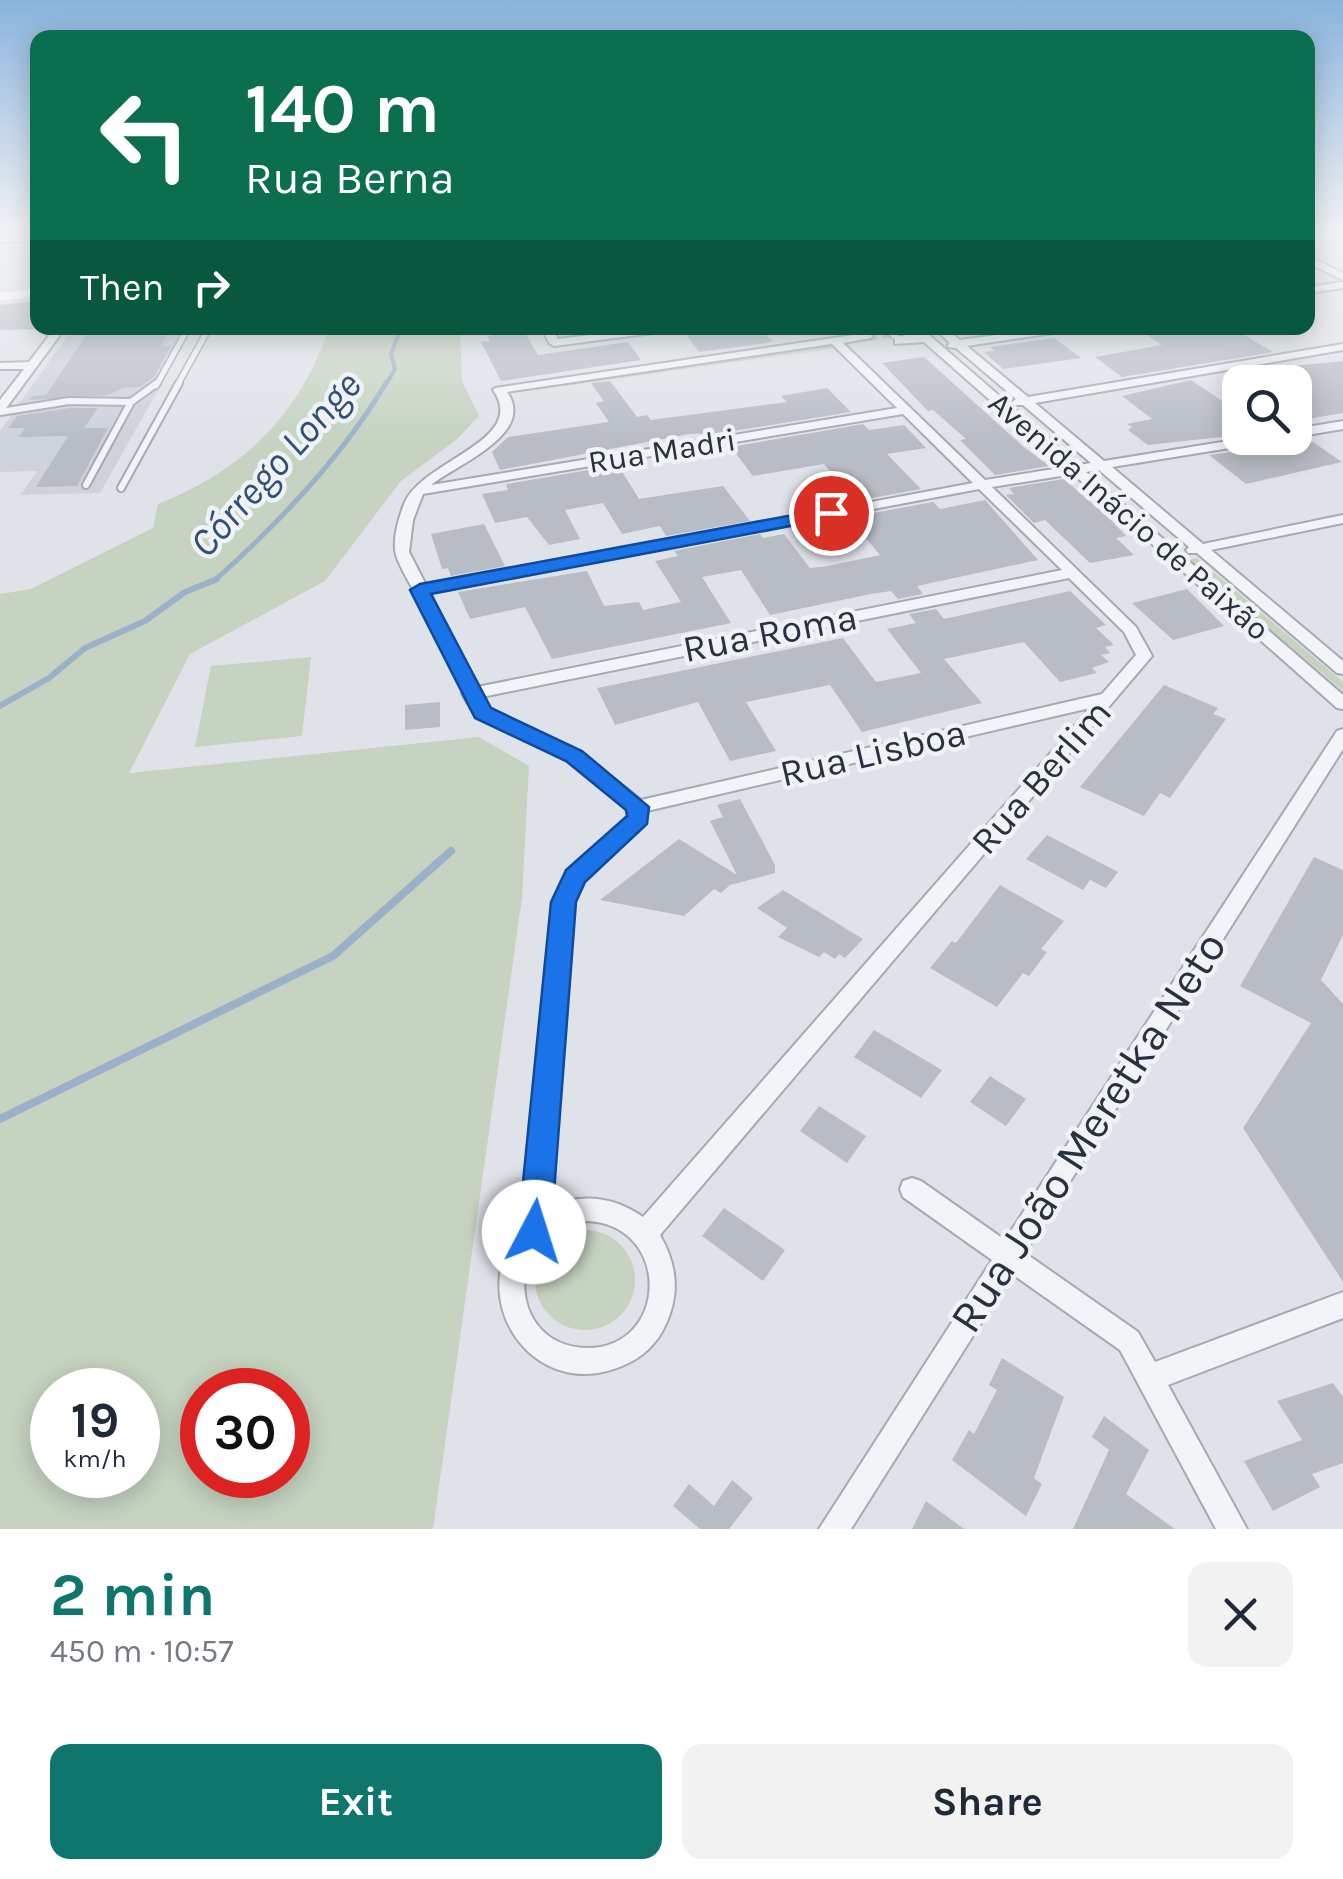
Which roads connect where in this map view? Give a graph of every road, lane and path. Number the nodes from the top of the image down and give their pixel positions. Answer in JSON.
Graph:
{"nodes":[{"id":1,"x":55,"y":335,"type":"edge"},
{"id":2,"x":184,"y":335,"type":"edge"},
{"id":3,"x":205,"y":335,"type":"edge"},
{"id":4,"x":550,"y":335,"type":"edge"},
{"id":5,"x":615,"y":335,"type":"edge"},
{"id":6,"x":948,"y":335,"type":"edge"},
{"id":7,"x":1020,"y":335,"type":"edge"},
{"id":8,"x":867,"y":336,"type":"dead end"},
{"id":9,"x":911,"y":336,"type":"edge"},
{"id":10,"x":959,"y":344,"type":"junction"},
{"id":11,"x":841,"y":345,"type":"junction"},
{"id":12,"x":878,"y":346,"type":"dead end"},
{"id":13,"x":1343,"y":347,"type":"edge"},
{"id":14,"x":31,"y":365,"type":"junction"},
{"id":15,"x":0,"y":366,"type":"edge"},
{"id":16,"x":1026,"y":401,"type":"junction"},
{"id":17,"x":131,"y":402,"type":"junction"},
{"id":18,"x":1002,"y":405,"type":"junction"},
{"id":19,"x":0,"y":410,"type":"edge"},
{"id":20,"x":906,"y":410,"type":"junction"},
{"id":21,"x":1343,"y":425,"type":"edge"},
{"id":22,"x":1312,"y":430,"type":"edge"},
{"id":23,"x":1222,"y":445,"type":"edge"},
{"id":24,"x":1103,"y":465,"type":"junction"},
{"id":25,"x":1075,"y":469,"type":"junction"},
{"id":26,"x":981,"y":485,"type":"junction"},
{"id":27,"x":86,"y":486,"type":"dead end"},
{"id":28,"x":121,"y":488,"type":"dead end"},
{"id":29,"x":418,"y":491,"type":"junction"},
{"id":30,"x":1343,"y":518,"type":"edge"},
{"id":31,"x":1200,"y":548,"type":"junction"},
{"id":32,"x":1172,"y":554,"type":"junction"},
{"id":33,"x":1070,"y":573,"type":"junction"},
{"id":34,"x":420,"y":590,"type":"junction"},
{"id":35,"x":1343,"y":670,"type":"edge"},
{"id":36,"x":470,"y":694,"type":"junction"},
{"id":37,"x":1109,"y":698,"type":"junction"},
{"id":38,"x":1343,"y":704,"type":"edge"},
{"id":39,"x":1343,"y":735,"type":"edge"},
{"id":40,"x":638,"y":807,"type":"junction"},
{"id":41,"x":912,"y":1188,"type":"dead end"},
{"id":42,"x":534,"y":1232,"type":"junction"},
{"id":43,"x":646,"y":1232,"type":"junction"},
{"id":44,"x":1010,"y":1254,"type":"junction"},
{"id":45,"x":1343,"y":1305,"type":"edge"},
{"id":46,"x":1152,"y":1376,"type":"junction"},
{"id":47,"x":834,"y":1529,"type":"edge"},
{"id":48,"x":1232,"y":1529,"type":"edge"}],
"edges":[{"from":1,"to":14,"type":"street"},
{"from":2,"to":17,"type":"lane"},
{"from":3,"to":28,"type":"lane"},
{"from":4,"to":5,"type":"street"},
{"from":6,"to":10,"type":"street","name":"Avenida Inácio de Paixão"},
{"from":7,"to":10,"type":"street"},
{"from":8,"to":11,"type":"street"},
{"from":9,"to":10,"type":"street"},
{"from":9,"to":18,"type":"street","name":"Avenida Inácio de Paixão"},
{"from":10,"to":16,"type":"street","name":"Avenida Inácio de Paixão"},
{"from":11,"to":12,"type":"street"},
{"from":11,"to":20,"type":"street","name":"Rua Berlim"},
{"from":11,"to":29,"type":"street"},
{"from":13,"to":16,"type":"street"},
{"from":14,"to":15,"type":"street"},
{"from":14,"to":19,"type":"street"},
{"from":16,"to":18,"type":"street"},
{"from":16,"to":24,"type":"street","name":"Avenida Inácio de Paixão"},
{"from":17,"to":19,"type":"lane"},
{"from":17,"to":27,"type":"lane"},
{"from":18,"to":25,"type":"street","name":"Avenida Inácio de Paixão"},
{"from":20,"to":26,"type":"street","name":"Rua Berlim"},
{"from":20,"to":29,"type":"street","name":"Rua Madri"},
{"from":21,"to":22,"type":"street"},
{"from":23,"to":24,"type":"street"},
{"from":24,"to":25,"type":"street"},
{"from":24,"to":31,"type":"street","name":"Avenida Inácio de Paixão"},
{"from":25,"to":26,"type":"street"},
{"from":25,"to":32,"type":"street","name":"Avenida Inácio de Paixão"},
{"from":26,"to":33,"type":"street","name":"Rua Berlim"},
{"from":26,"to":34,"type":"street"},
{"from":29,"to":34,"type":"street"},
{"from":30,"to":31,"type":"street"},
{"from":31,"to":32,"type":"street"},
{"from":31,"to":35,"type":"street","name":"Avenida Inácio de Paixão"},
{"from":32,"to":38,"type":"street","name":"Avenida Inácio de Paixão"},
{"from":33,"to":36,"type":"street","name":"Rua Roma"},
{"from":33,"to":37,"type":"street","name":"Rua Berlim"},
{"from":34,"to":36,"type":"street"},
{"from":36,"to":40,"type":"street"},
{"from":37,"to":40,"type":"street","name":"Rua Lisboa"},
{"from":37,"to":43,"type":"street","name":"Rua Berlim"},
{"from":39,"to":44,"type":"street","name":"Rua João Meretka Neto"},
{"from":40,"to":42,"type":"street"},
{"from":41,"to":44,"type":"street"},
{"from":42,"to":43,"type":"street"},
{"from":42,"to":43,"type":"street"},
{"from":44,"to":46,"type":"street"},
{"from":44,"to":47,"type":"street","name":"Rua João Meretka Neto"},
{"from":45,"to":46,"type":"street"},
{"from":46,"to":48,"type":"street"}]}
